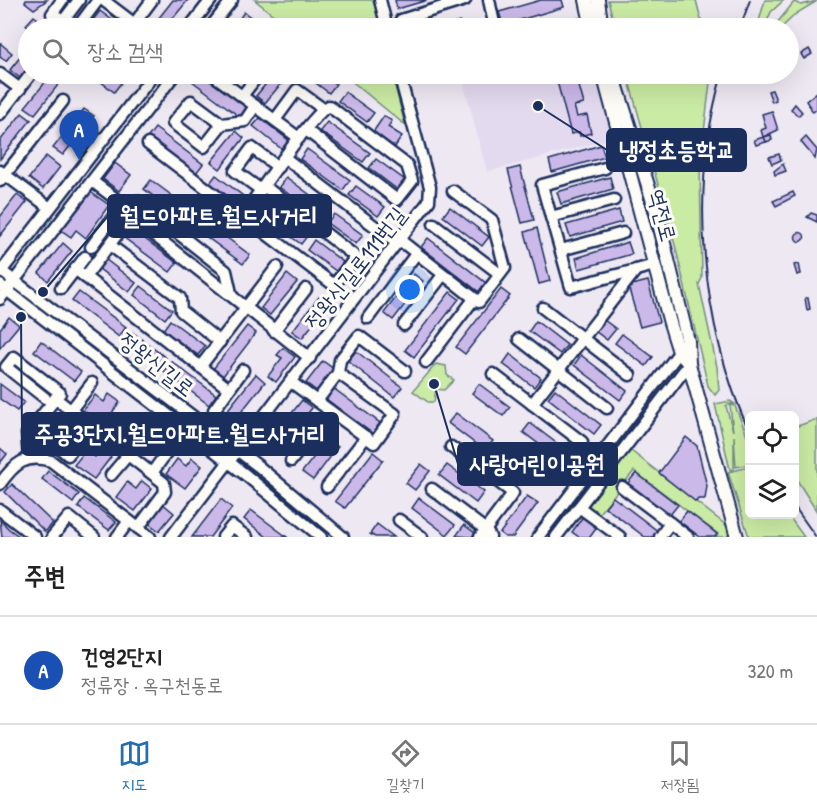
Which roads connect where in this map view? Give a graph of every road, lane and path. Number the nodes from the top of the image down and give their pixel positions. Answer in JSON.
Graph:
{"nodes":[{"id":1,"x":62,"y":0,"type":"edge"},
{"id":2,"x":79,"y":0,"type":"edge"},
{"id":3,"x":98,"y":0,"type":"edge"},
{"id":4,"x":103,"y":0,"type":"edge"},
{"id":5,"x":152,"y":0,"type":"edge"},
{"id":6,"x":211,"y":0,"type":"edge"},
{"id":7,"x":232,"y":0,"type":"edge"},
{"id":8,"x":380,"y":0,"type":"edge"},
{"id":9,"x":465,"y":0,"type":"edge"},
{"id":10,"x":489,"y":0,"type":"edge"},
{"id":11,"x":586,"y":0,"type":"edge"},
{"id":12,"x":598,"y":0,"type":"edge"},
{"id":13,"x":58,"y":18,"type":"edge"},
{"id":14,"x":65,"y":18,"type":"edge"},
{"id":15,"x":86,"y":18,"type":"edge"},
{"id":16,"x":127,"y":18,"type":"edge"},
{"id":17,"x":142,"y":18,"type":"edge"},
{"id":18,"x":197,"y":18,"type":"edge"},
{"id":19,"x":218,"y":18,"type":"edge"},
{"id":20,"x":384,"y":18,"type":"edge"},
{"id":21,"x":407,"y":18,"type":"edge"},
{"id":22,"x":493,"y":18,"type":"edge"},
{"id":23,"x":590,"y":18,"type":"edge"},
{"id":24,"x":601,"y":18,"type":"edge"},
{"id":25,"x":0,"y":74,"type":"edge"},
{"id":26,"x":24,"y":84,"type":"edge"},
{"id":27,"x":146,"y":84,"type":"edge"},
{"id":28,"x":167,"y":84,"type":"edge"},
{"id":29,"x":226,"y":84,"type":"edge"},
{"id":30,"x":251,"y":84,"type":"edge"},
{"id":31,"x":402,"y":84,"type":"edge"},
{"id":32,"x":606,"y":84,"type":"edge"},
{"id":33,"x":616,"y":84,"type":"edge"},
{"id":34,"x":20,"y":89,"type":"junction"},
{"id":35,"x":242,"y":96,"type":"junction"},
{"id":36,"x":63,"y":101,"type":"dead end"},
{"id":37,"x":255,"y":106,"type":"junction"},
{"id":38,"x":322,"y":108,"type":"junction"},
{"id":39,"x":1,"y":110,"type":"edge"},
{"id":40,"x":275,"y":120,"type":"junction"},
{"id":41,"x":222,"y":124,"type":"junction"},
{"id":42,"x":302,"y":134,"type":"junction"},
{"id":43,"x":148,"y":144,"type":"dead end"},
{"id":44,"x":285,"y":158,"type":"junction"},
{"id":45,"x":278,"y":167,"type":"junction"},
{"id":46,"x":605,"y":168,"type":"dead end"},
{"id":47,"x":2,"y":176,"type":"edge"},
{"id":48,"x":92,"y":181,"type":"junction"},
{"id":49,"x":262,"y":188,"type":"junction"},
{"id":50,"x":453,"y":191,"type":"dead end"},
{"id":51,"x":614,"y":200,"type":"dead end"},
{"id":52,"x":50,"y":208,"type":"junction"},
{"id":53,"x":128,"y":210,"type":"junction"},
{"id":54,"x":243,"y":214,"type":"junction"},
{"id":55,"x":552,"y":218,"type":"junction"},
{"id":56,"x":434,"y":224,"type":"dead end"},
{"id":57,"x":623,"y":233,"type":"dead end"},
{"id":58,"x":400,"y":243,"type":"junction"},
{"id":59,"x":110,"y":245,"type":"junction"},
{"id":60,"x":91,"y":247,"type":"dead end"},
{"id":61,"x":561,"y":250,"type":"junction"},
{"id":62,"x":417,"y":254,"type":"junction"},
{"id":63,"x":85,"y":257,"type":"dead end"},
{"id":64,"x":654,"y":265,"type":"junction"},
{"id":65,"x":277,"y":267,"type":"dead end"},
{"id":66,"x":75,"y":269,"type":"junction"},
{"id":67,"x":636,"y":270,"type":"junction"},
{"id":68,"x":0,"y":271,"type":"edge"},
{"id":69,"x":500,"y":274,"type":"junction"},
{"id":70,"x":443,"y":275,"type":"junction"},
{"id":71,"x":86,"y":277,"type":"junction"},
{"id":72,"x":14,"y":280,"type":"junction"},
{"id":73,"x":61,"y":288,"type":"dead end"},
{"id":74,"x":306,"y":289,"type":"dead end"},
{"id":75,"x":2,"y":292,"type":"edge"},
{"id":76,"x":474,"y":299,"type":"junction"},
{"id":77,"x":245,"y":308,"type":"junction"},
{"id":78,"x":543,"y":308,"type":"dead end"},
{"id":79,"x":368,"y":318,"type":"dead end"},
{"id":80,"x":404,"y":325,"type":"dead end"},
{"id":81,"x":274,"y":331,"type":"junction"},
{"id":82,"x":519,"y":339,"type":"dead end"},
{"id":83,"x":583,"y":339,"type":"junction"},
{"id":84,"x":220,"y":342,"type":"junction"},
{"id":85,"x":688,"y":342,"type":"junction"},
{"id":86,"x":679,"y":352,"type":"junction"},
{"id":87,"x":310,"y":358,"type":"junction"},
{"id":88,"x":426,"y":362,"type":"dead end"},
{"id":89,"x":689,"y":364,"type":"junction"},
{"id":90,"x":200,"y":367,"type":"junction"},
{"id":91,"x":243,"y":369,"type":"dead end"},
{"id":92,"x":559,"y":370,"type":"junction"},
{"id":93,"x":405,"y":371,"type":"dead end"},
{"id":94,"x":338,"y":373,"type":"junction"},
{"id":95,"x":493,"y":374,"type":"dead end"},
{"id":96,"x":630,"y":375,"type":"dead end"},
{"id":97,"x":291,"y":382,"type":"junction"},
{"id":98,"x":92,"y":383,"type":"dead end"},
{"id":99,"x":229,"y":390,"type":"junction"},
{"id":100,"x":317,"y":401,"type":"junction"},
{"id":101,"x":532,"y":404,"type":"junction"},
{"id":102,"x":607,"y":408,"type":"dead end"},
{"id":103,"x":71,"y":410,"type":"junction"},
{"id":104,"x":214,"y":410,"type":"dead end"},
{"id":105,"x":330,"y":411,"type":"junction"},
{"id":106,"x":91,"y":426,"type":"junction"},
{"id":107,"x":366,"y":437,"type":"junction"},
{"id":108,"x":582,"y":442,"type":"dead end"},
{"id":109,"x":56,"y":446,"type":"dead end"},
{"id":110,"x":451,"y":447,"type":"dead end"},
{"id":111,"x":236,"y":449,"type":"junction"},
{"id":112,"x":167,"y":452,"type":"dead end"},
{"id":113,"x":128,"y":454,"type":"junction"},
{"id":114,"x":29,"y":458,"type":"junction"},
{"id":115,"x":291,"y":461,"type":"dead end"},
{"id":116,"x":229,"y":462,"type":"junction"},
{"id":117,"x":152,"y":473,"type":"junction"},
{"id":118,"x":111,"y":475,"type":"dead end"},
{"id":119,"x":0,"y":484,"type":"edge"},
{"id":120,"x":327,"y":487,"type":"dead end"},
{"id":121,"x":622,"y":487,"type":"dead end"},
{"id":122,"x":432,"y":489,"type":"dead end"},
{"id":123,"x":579,"y":507,"type":"junction"},
{"id":124,"x":0,"y":510,"type":"edge"},
{"id":125,"x":399,"y":520,"type":"dead end"},
{"id":126,"x":670,"y":523,"type":"junction"},
{"id":127,"x":134,"y":524,"type":"junction"},
{"id":128,"x":485,"y":535,"type":"edge"},
{"id":129,"x":35,"y":537,"type":"edge"},
{"id":130,"x":52,"y":537,"type":"edge"},
{"id":131,"x":94,"y":537,"type":"edge"},
{"id":132,"x":117,"y":537,"type":"edge"},
{"id":133,"x":150,"y":537,"type":"edge"},
{"id":134,"x":171,"y":537,"type":"edge"},
{"id":135,"x":223,"y":537,"type":"edge"},
{"id":136,"x":247,"y":537,"type":"edge"},
{"id":137,"x":321,"y":537,"type":"edge"},
{"id":138,"x":343,"y":537,"type":"edge"},
{"id":139,"x":422,"y":537,"type":"edge"},
{"id":140,"x":538,"y":537,"type":"edge"},
{"id":141,"x":556,"y":537,"type":"edge"},
{"id":142,"x":620,"y":537,"type":"edge"},
{"id":143,"x":660,"y":537,"type":"edge"},
{"id":144,"x":688,"y":537,"type":"edge"},
{"id":145,"x":737,"y":537,"type":"edge"}],
"edges":[{"from":1,"to":13,"type":"street"},
{"from":2,"to":14,"type":"street"},
{"from":3,"to":15,"type":"street"},
{"from":4,"to":16,"type":"street"},
{"from":5,"to":17,"type":"street"},
{"from":6,"to":18,"type":"street"},
{"from":7,"to":19,"type":"street"},
{"from":8,"to":20,"type":"street"},
{"from":9,"to":21,"type":"street"},
{"from":10,"to":22,"type":"street"},
{"from":11,"to":23,"type":"main road"},
{"from":12,"to":24,"type":"main road"},
{"from":25,"to":34,"type":"street"},
{"from":26,"to":34,"type":"street"},
{"from":27,"to":52,"type":"street"},
{"from":28,"to":48,"type":"street"},
{"from":29,"to":35,"type":"street"},
{"from":30,"to":35,"type":"street"},
{"from":31,"to":58,"type":"street","name":"정왕신길로111번길"},
{"from":32,"to":64,"type":"main road","name":"역전로"},
{"from":33,"to":85,"type":"main road","name":"역전로"},
{"from":34,"to":39,"type":"street"},
{"from":35,"to":37,"type":"street"},
{"from":36,"to":47,"type":"street"},
{"from":37,"to":40,"type":"street"},
{"from":37,"to":41,"type":"street"},
{"from":38,"to":40,"type":"street"},
{"from":38,"to":42,"type":"street"},
{"from":38,"to":42,"type":"street"},
{"from":40,"to":42,"type":"street"},
{"from":41,"to":41,"type":"street"},
{"from":42,"to":44,"type":"street"},
{"from":43,"to":54,"type":"street"},
{"from":44,"to":45,"type":"street"},
{"from":44,"to":58,"type":"street"},
{"from":45,"to":49,"type":"street"},
{"from":45,"to":49,"type":"street"},
{"from":46,"to":55,"type":"street"},
{"from":47,"to":52,"type":"street"},
{"from":48,"to":53,"type":"street"},
{"from":48,"to":72,"type":"street"},
{"from":49,"to":54,"type":"street"},
{"from":49,"to":54,"type":"street"},
{"from":50,"to":69,"type":"street"},
{"from":51,"to":55,"type":"street"},
{"from":52,"to":68,"type":"street"},
{"from":53,"to":59,"type":"street"},
{"from":53,"to":60,"type":"street"},
{"from":53,"to":77,"type":"street"},
{"from":55,"to":61,"type":"street"},
{"from":56,"to":69,"type":"street"},
{"from":57,"to":61,"type":"street"},
{"from":58,"to":62,"type":"street"},
{"from":58,"to":87,"type":"street","name":"정왕신길로111번길"},
{"from":59,"to":71,"type":"street"},
{"from":59,"to":84,"type":"street"},
{"from":61,"to":67,"type":"street"},
{"from":62,"to":70,"type":"street"},
{"from":62,"to":79,"type":"street"},
{"from":63,"to":66,"type":"street"},
{"from":64,"to":67,"type":"street"},
{"from":64,"to":86,"type":"main road","name":"역전로"},
{"from":65,"to":77,"type":"street"},
{"from":66,"to":71,"type":"street"},
{"from":66,"to":73,"type":"street"},
{"from":67,"to":83,"type":"street"},
{"from":68,"to":72,"type":"street","name":"정왕신길로"},
{"from":69,"to":76,"type":"street"},
{"from":70,"to":76,"type":"street"},
{"from":70,"to":80,"type":"street"},
{"from":71,"to":90,"type":"street"},
{"from":72,"to":75,"type":"street"},
{"from":72,"to":111,"type":"street","name":"정왕신길로"},
{"from":74,"to":81,"type":"street"},
{"from":75,"to":116,"type":"street","name":"정왕신길로"},
{"from":76,"to":88,"type":"street"},
{"from":77,"to":81,"type":"street"},
{"from":77,"to":84,"type":"street"},
{"from":78,"to":83,"type":"street"},
{"from":81,"to":87,"type":"street"},
{"from":82,"to":92,"type":"street"},
{"from":83,"to":92,"type":"street"},
{"from":83,"to":96,"type":"street"},
{"from":84,"to":90,"type":"street"},
{"from":85,"to":86,"type":"street"},
{"from":85,"to":89,"type":"main road","name":"역전로"},
{"from":86,"to":89,"type":"main road","name":"역전로"},
{"from":86,"to":140,"type":"street"},
{"from":87,"to":97,"type":"street","name":"정왕신길로111번길"},
{"from":89,"to":123,"type":"street"},
{"from":89,"to":145,"type":"main road","name":"역전로"},
{"from":90,"to":99,"type":"street"},
{"from":91,"to":99,"type":"street"},
{"from":92,"to":101,"type":"street"},
{"from":92,"to":102,"type":"street"},
{"from":93,"to":94,"type":"street"},
{"from":94,"to":100,"type":"street"},
{"from":94,"to":107,"type":"street"},
{"from":95,"to":101,"type":"street"},
{"from":97,"to":100,"type":"street"},
{"from":97,"to":111,"type":"street","name":"정왕신길로111번길"},
{"from":98,"to":103,"type":"street"},
{"from":99,"to":104,"type":"street"},
{"from":100,"to":105,"type":"street"},
{"from":101,"to":108,"type":"street"},
{"from":103,"to":106,"type":"street"},
{"from":103,"to":114,"type":"street"},
{"from":105,"to":107,"type":"street"},
{"from":105,"to":115,"type":"street"},
{"from":106,"to":109,"type":"street"},
{"from":106,"to":113,"type":"street"},
{"from":107,"to":120,"type":"street"},
{"from":110,"to":128,"type":"street"},
{"from":111,"to":116,"type":"street","name":"정왕신길로111번길"},
{"from":111,"to":138,"type":"street","name":"정왕신길로"},
{"from":112,"to":117,"type":"street"},
{"from":113,"to":117,"type":"street"},
{"from":113,"to":118,"type":"street"},
{"from":114,"to":119,"type":"street"},
{"from":114,"to":127,"type":"street"},
{"from":116,"to":134,"type":"street","name":"정왕신길로111번길"},
{"from":116,"to":137,"type":"street","name":"정왕신길로"},
{"from":117,"to":127,"type":"street"},
{"from":121,"to":126,"type":"street"},
{"from":122,"to":128,"type":"street"},
{"from":123,"to":141,"type":"street"},
{"from":123,"to":142,"type":"street"},
{"from":124,"to":129,"type":"street"},
{"from":125,"to":139,"type":"street"},
{"from":126,"to":143,"type":"street"},
{"from":126,"to":144,"type":"street"},
{"from":127,"to":132,"type":"street"},
{"from":127,"to":133,"type":"street"},
{"from":130,"to":131,"type":"street"},
{"from":135,"to":136,"type":"street"}]}
